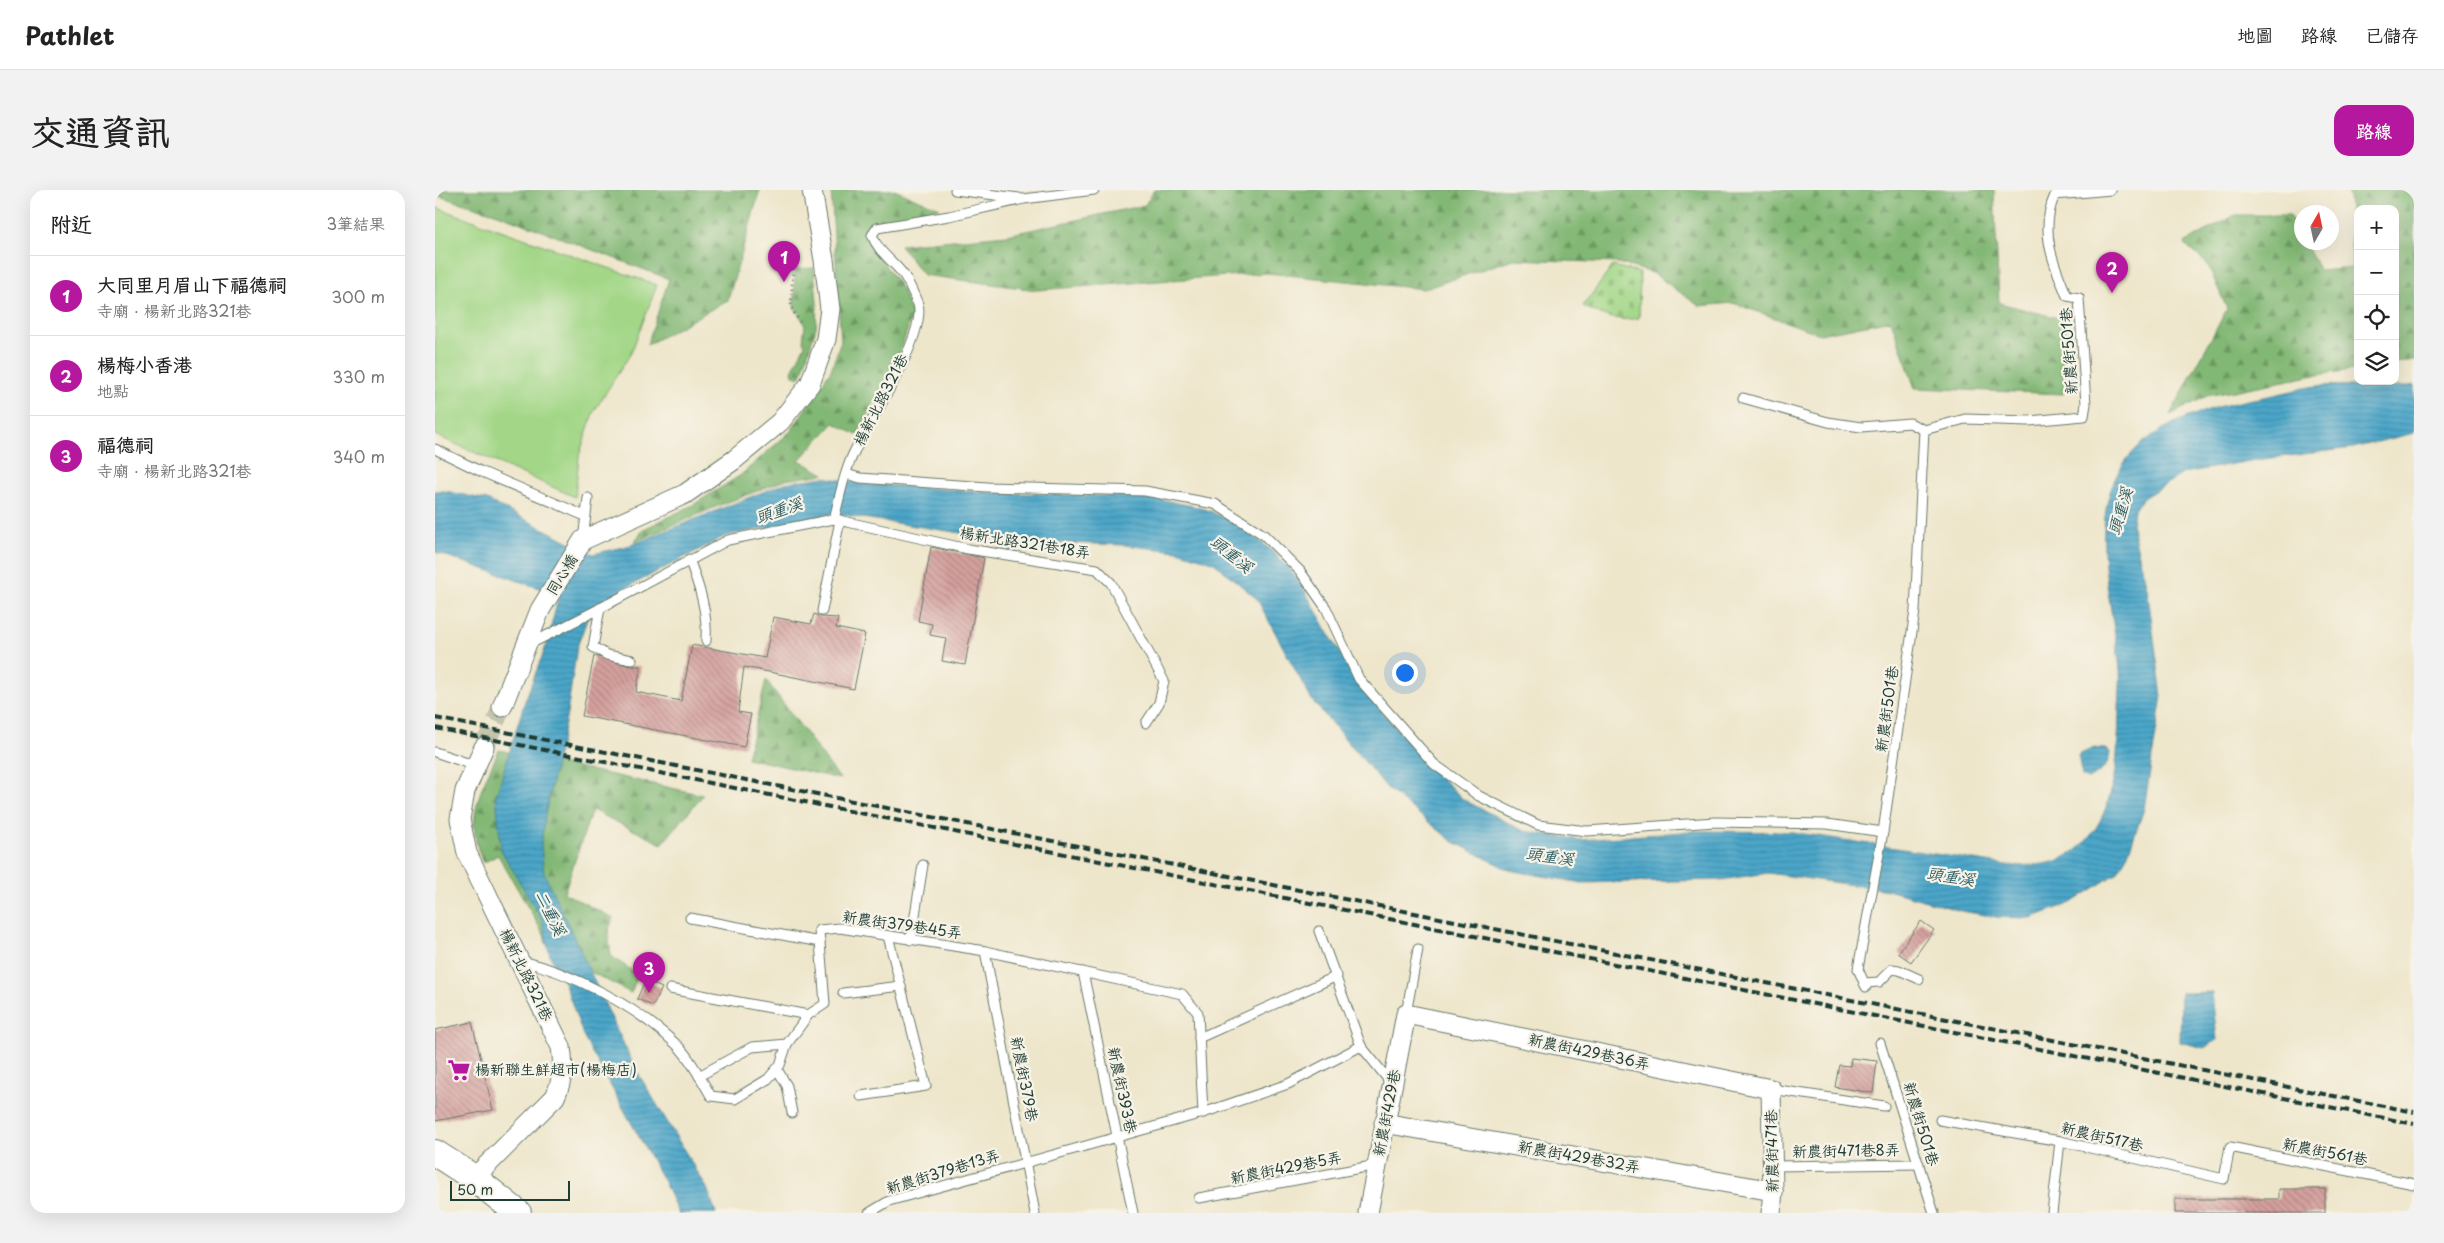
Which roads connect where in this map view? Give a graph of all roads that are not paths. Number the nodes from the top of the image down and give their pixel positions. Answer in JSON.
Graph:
{"nodes":[{"id":1,"x":812,"y":190,"type":"edge"},
{"id":2,"x":955,"y":190,"type":"edge"},
{"id":3,"x":1094,"y":190,"type":"edge"},
{"id":4,"x":2111,"y":190,"type":"edge"},
{"id":5,"x":1023,"y":199,"type":"junction"},
{"id":6,"x":1743,"y":398,"type":"dead end"},
{"id":7,"x":1924,"y":430,"type":"junction"},
{"id":8,"x":435,"y":449,"type":"edge"},
{"id":9,"x":845,"y":477,"type":"junction"},
{"id":10,"x":588,"y":498,"type":"dead end"},
{"id":11,"x":585,"y":516,"type":"junction"},
{"id":12,"x":836,"y":519,"type":"junction"},
{"id":13,"x":583,"y":540,"type":"junction"},
{"id":14,"x":689,"y":559,"type":"junction"},
{"id":15,"x":598,"y":610,"type":"junction"},
{"id":16,"x":822,"y":610,"type":"dead end"},
{"id":17,"x":706,"y":640,"type":"dead end"},
{"id":18,"x":534,"y":642,"type":"junction"},
{"id":19,"x":632,"y":660,"type":"dead end"},
{"id":20,"x":503,"y":707,"type":"tunnel mouth"},
{"id":21,"x":1146,"y":724,"type":"dead end"},
{"id":22,"x":485,"y":747,"type":"tunnel mouth"},
{"id":23,"x":435,"y":752,"type":"edge"},
{"id":24,"x":476,"y":766,"type":"junction"},
{"id":25,"x":1883,"y":832,"type":"junction"},
{"id":26,"x":923,"y":865,"type":"dead end"},
{"id":27,"x":690,"y":918,"type":"dead end"},
{"id":28,"x":1319,"y":930,"type":"dead end"},
{"id":29,"x":888,"y":936,"type":"junction"},
{"id":30,"x":911,"y":940,"type":"junction"},
{"id":31,"x":820,"y":942,"type":"junction"},
{"id":32,"x":1418,"y":949,"type":"dead end"},
{"id":33,"x":985,"y":951,"type":"junction"},
{"id":34,"x":518,"y":959,"type":"junction"},
{"id":35,"x":1083,"y":972,"type":"junction"},
{"id":36,"x":1337,"y":976,"type":"junction"},
{"id":37,"x":1919,"y":979,"type":"dead end"},
{"id":38,"x":901,"y":986,"type":"junction"},
{"id":39,"x":669,"y":988,"type":"dead end"},
{"id":40,"x":843,"y":993,"type":"dead end"},
{"id":41,"x":1406,"y":1014,"type":"junction"},
{"id":42,"x":808,"y":1015,"type":"junction"},
{"id":43,"x":1199,"y":1038,"type":"junction"},
{"id":44,"x":1880,"y":1043,"type":"dead end"},
{"id":45,"x":787,"y":1044,"type":"junction"},
{"id":46,"x":1361,"y":1046,"type":"junction"},
{"id":47,"x":777,"y":1069,"type":"junction"},
{"id":48,"x":699,"y":1076,"type":"junction"},
{"id":49,"x":1391,"y":1083,"type":"junction"},
{"id":50,"x":1771,"y":1089,"type":"junction"},
{"id":51,"x":861,"y":1096,"type":"dead end"},
{"id":52,"x":1884,"y":1106,"type":"dead end"},
{"id":53,"x":791,"y":1113,"type":"dead end"},
{"id":54,"x":1203,"y":1113,"type":"junction"},
{"id":55,"x":1941,"y":1120,"type":"dead end"},
{"id":56,"x":1384,"y":1122,"type":"junction"},
{"id":57,"x":1117,"y":1137,"type":"junction"},
{"id":58,"x":2060,"y":1141,"type":"junction"},
{"id":59,"x":2230,"y":1147,"type":"joint"},
{"id":60,"x":435,"y":1153,"type":"edge"},
{"id":61,"x":1027,"y":1162,"type":"junction"},
{"id":62,"x":1377,"y":1164,"type":"junction"},
{"id":63,"x":1919,"y":1164,"type":"junction"},
{"id":64,"x":1773,"y":1166,"type":"junction"},
{"id":65,"x":474,"y":1178,"type":"junction"},
{"id":66,"x":2414,"y":1184,"type":"edge"},
{"id":67,"x":1773,"y":1191,"type":"junction"},
{"id":68,"x":1199,"y":1198,"type":"dead end"},
{"id":69,"x":518,"y":1213,"type":"edge"},
{"id":70,"x":869,"y":1213,"type":"edge"},
{"id":71,"x":1035,"y":1213,"type":"edge"},
{"id":72,"x":1133,"y":1213,"type":"edge"},
{"id":73,"x":1368,"y":1213,"type":"edge"},
{"id":74,"x":1771,"y":1213,"type":"edge"},
{"id":75,"x":1934,"y":1213,"type":"edge"},
{"id":76,"x":2052,"y":1213,"type":"edge"}],
"edges":[{"from":1,"to":13,"type":"street"},
{"from":2,"to":5,"type":"lane"},
{"from":3,"to":5,"type":"lane","name":"楊新北路321巷"},
{"from":4,"to":7,"type":"lane","name":"新農街501巷"},
{"from":5,"to":9,"type":"lane","name":"楊新北路321巷"},
{"from":6,"to":7,"type":"lane","name":"新農街501巷"},
{"from":7,"to":25,"type":"lane","name":"新農街501巷"},
{"from":8,"to":11,"type":"lane"},
{"from":9,"to":12,"type":"lane"},
{"from":9,"to":25,"type":"lane"},
{"from":10,"to":11,"type":"lane"},
{"from":11,"to":13,"type":"lane"},
{"from":12,"to":14,"type":"lane"},
{"from":12,"to":16,"type":"lane"},
{"from":12,"to":21,"type":"lane","name":"楊新北路321巷18弄"},
{"from":13,"to":18,"type":"street","name":"同心橋"},
{"from":14,"to":15,"type":"lane"},
{"from":14,"to":17,"type":"lane"},
{"from":15,"to":18,"type":"lane"},
{"from":15,"to":19,"type":"lane"},
{"from":18,"to":20,"type":"street"},
{"from":22,"to":24,"type":"street","name":"楊新北路321巷"},
{"from":23,"to":24,"type":"lane"},
{"from":24,"to":34,"type":"street","name":"楊新北路321巷"},
{"from":25,"to":37,"type":"lane","name":"新農街501巷"},
{"from":26,"to":30,"type":"lane"},
{"from":27,"to":31,"type":"lane"},
{"from":28,"to":36,"type":"lane"},
{"from":29,"to":30,"type":"lane","name":"新農街379巷45弄"},
{"from":29,"to":31,"type":"lane","name":"新農街379巷45弄"},
{"from":29,"to":38,"type":"lane"},
{"from":30,"to":33,"type":"lane","name":"新農街379巷45弄"},
{"from":31,"to":42,"type":"lane"},
{"from":32,"to":41,"type":"lane"},
{"from":33,"to":35,"type":"lane","name":"新農街379巷45弄"},
{"from":33,"to":61,"type":"lane","name":"新農街379巷"},
{"from":34,"to":48,"type":"lane"},
{"from":34,"to":65,"type":"street","name":"楊新北路321巷"},
{"from":35,"to":43,"type":"lane","name":"新農街379巷45弄"},
{"from":35,"to":57,"type":"lane","name":"新農街393巷"},
{"from":36,"to":43,"type":"lane"},
{"from":36,"to":46,"type":"lane"},
{"from":38,"to":40,"type":"lane"},
{"from":38,"to":51,"type":"lane"},
{"from":39,"to":42,"type":"lane"},
{"from":41,"to":49,"type":"street","name":"新農街429巷"},
{"from":41,"to":50,"type":"street","name":"新農街429巷36弄"},
{"from":42,"to":45,"type":"lane"},
{"from":43,"to":54,"type":"lane","name":"新農街379巷45弄"},
{"from":44,"to":63,"type":"lane","name":"新農街501巷"},
{"from":45,"to":47,"type":"lane"},
{"from":45,"to":48,"type":"lane"},
{"from":46,"to":49,"type":"lane"},
{"from":46,"to":54,"type":"lane","name":"新農街379巷13弄"},
{"from":47,"to":48,"type":"lane"},
{"from":47,"to":53,"type":"lane"},
{"from":49,"to":56,"type":"street","name":"新農街429巷"},
{"from":50,"to":52,"type":"lane"},
{"from":50,"to":64,"type":"street","name":"新農街471巷"},
{"from":54,"to":57,"type":"lane","name":"新農街379巷13弄"},
{"from":55,"to":58,"type":"lane","name":"新農街517巷"},
{"from":56,"to":62,"type":"street","name":"新農街429巷"},
{"from":56,"to":67,"type":"street","name":"新農街429巷32弄"},
{"from":57,"to":61,"type":"lane","name":"新農街379巷13弄"},
{"from":57,"to":72,"type":"lane","name":"新農街393巷"},
{"from":58,"to":59,"type":"lane","name":"新農街517巷"},
{"from":58,"to":76,"type":"lane"},
{"from":59,"to":66,"type":"lane","name":"新農街561巷"},
{"from":60,"to":65,"type":"street"},
{"from":61,"to":70,"type":"lane","name":"新農街379巷13弄"},
{"from":61,"to":71,"type":"lane","name":"新農街379巷"},
{"from":62,"to":68,"type":"lane","name":"新農街429巷5弄"},
{"from":62,"to":73,"type":"street","name":"新農街429巷"},
{"from":63,"to":64,"type":"lane","name":"新農街471巷8弄"},
{"from":63,"to":75,"type":"lane","name":"新農街501巷"},
{"from":64,"to":67,"type":"street","name":"新農街471巷"},
{"from":65,"to":69,"type":"street"},
{"from":67,"to":74,"type":"street","name":"新農街471巷"}]}
